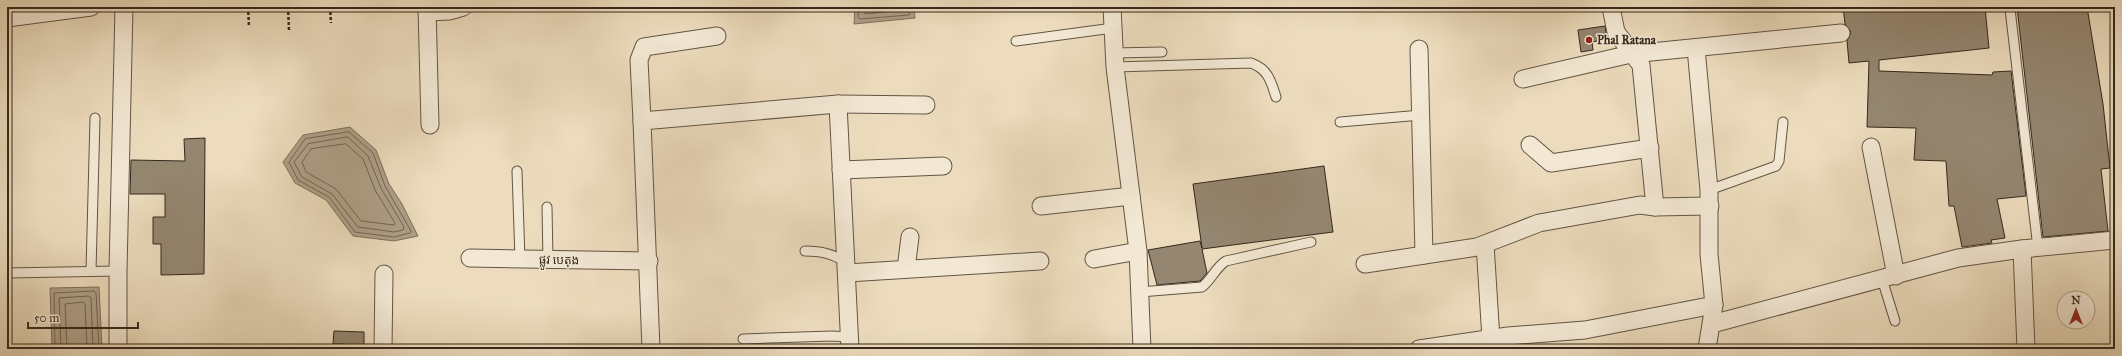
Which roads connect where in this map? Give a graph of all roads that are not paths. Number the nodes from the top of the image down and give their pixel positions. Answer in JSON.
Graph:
{"nodes":[{"id":1,"x":91,"y":7,"type":"edge"},
{"id":2,"x":124,"y":7,"type":"edge"},
{"id":3,"x":463,"y":7,"type":"edge"},
{"id":4,"x":1112,"y":7,"type":"edge"},
{"id":5,"x":1611,"y":7,"type":"edge"},
{"id":6,"x":2010,"y":9,"type":"dead end"},
{"id":7,"x":52,"y":10,"type":"edge"},
{"id":8,"x":427,"y":10,"type":"edge"},
{"id":9,"x":7,"y":18,"type":"edge"},
{"id":10,"x":1113,"y":28,"type":"junction"},
{"id":11,"x":1841,"y":33,"type":"dead end"},
{"id":12,"x":717,"y":36,"type":"dead end"},
{"id":13,"x":1016,"y":41,"type":"dead end"},
{"id":14,"x":1696,"y":48,"type":"junction"},
{"id":15,"x":1419,"y":49,"type":"dead end"},
{"id":16,"x":1162,"y":52,"type":"dead end"},
{"id":17,"x":1631,"y":54,"type":"junction"},
{"id":18,"x":1115,"y":60,"type":"junction"},
{"id":19,"x":1523,"y":78,"type":"dead end"},
{"id":20,"x":1276,"y":97,"type":"dead end"},
{"id":21,"x":838,"y":104,"type":"junction"},
{"id":22,"x":926,"y":106,"type":"dead end"},
{"id":23,"x":1421,"y":115,"type":"junction"},
{"id":24,"x":95,"y":118,"type":"dead end"},
{"id":25,"x":642,"y":121,"type":"junction"},
{"id":26,"x":1340,"y":122,"type":"dead end"},
{"id":27,"x":1784,"y":122,"type":"dead end"},
{"id":28,"x":430,"y":125,"type":"dead end"},
{"id":29,"x":1530,"y":145,"type":"dead end"},
{"id":30,"x":1650,"y":148,"type":"junction"},
{"id":31,"x":1871,"y":148,"type":"dead end"},
{"id":32,"x":943,"y":166,"type":"dead end"},
{"id":33,"x":841,"y":170,"type":"junction"},
{"id":34,"x":517,"y":171,"type":"dead end"},
{"id":35,"x":1131,"y":196,"type":"junction"},
{"id":36,"x":1710,"y":198,"type":"junction"},
{"id":37,"x":547,"y":206,"type":"dead end"},
{"id":38,"x":1041,"y":206,"type":"dead end"},
{"id":39,"x":1655,"y":207,"type":"junction"},
{"id":40,"x":910,"y":237,"type":"dead end"},
{"id":41,"x":2115,"y":240,"type":"edge"},
{"id":42,"x":1312,"y":242,"type":"dead end"},
{"id":43,"x":1485,"y":244,"type":"junction"},
{"id":44,"x":2030,"y":248,"type":"junction"},
{"id":45,"x":805,"y":251,"type":"dead end"},
{"id":46,"x":1138,"y":251,"type":"junction"},
{"id":47,"x":1424,"y":255,"type":"junction"},
{"id":48,"x":470,"y":258,"type":"dead end"},
{"id":49,"x":1094,"y":259,"type":"dead end"},
{"id":50,"x":520,"y":260,"type":"junction"},
{"id":51,"x":548,"y":260,"type":"junction"},
{"id":52,"x":649,"y":261,"type":"junction"},
{"id":53,"x":1040,"y":261,"type":"dead end"},
{"id":54,"x":1365,"y":264,"type":"dead end"},
{"id":55,"x":846,"y":268,"type":"junction"},
{"id":56,"x":906,"y":269,"type":"junction"},
{"id":57,"x":91,"y":271,"type":"junction"},
{"id":58,"x":118,"y":271,"type":"junction"},
{"id":59,"x":7,"y":273,"type":"edge"},
{"id":60,"x":384,"y":274,"type":"dead end"},
{"id":61,"x":1889,"y":278,"type":"junction"},
{"id":62,"x":1140,"y":292,"type":"junction"},
{"id":63,"x":1714,"y":305,"type":"junction"},
{"id":64,"x":1895,"y":321,"type":"dead end"},
{"id":65,"x":1712,"y":324,"type":"junction"},
{"id":66,"x":743,"y":339,"type":"dead end"},
{"id":67,"x":1491,"y":339,"type":"junction"},
{"id":68,"x":850,"y":343,"type":"edge"},
{"id":69,"x":118,"y":349,"type":"edge"},
{"id":70,"x":383,"y":349,"type":"edge"},
{"id":71,"x":651,"y":349,"type":"edge"},
{"id":72,"x":1142,"y":349,"type":"edge"},
{"id":73,"x":1419,"y":349,"type":"edge"},
{"id":74,"x":1707,"y":349,"type":"edge"},
{"id":75,"x":2026,"y":349,"type":"edge"}],
"edges":[{"from":1,"to":7,"type":"street"},
{"from":2,"to":58,"type":"street"},
{"from":3,"to":8,"type":"street"},
{"from":4,"to":10,"type":"street"},
{"from":5,"to":17,"type":"street"},
{"from":6,"to":44,"type":"lane"},
{"from":7,"to":9,"type":"street"},
{"from":8,"to":28,"type":"street"},
{"from":10,"to":13,"type":"lane"},
{"from":10,"to":18,"type":"street"},
{"from":11,"to":14,"type":"street"},
{"from":12,"to":25,"type":"street"},
{"from":14,"to":17,"type":"street"},
{"from":14,"to":36,"type":"street"},
{"from":15,"to":23,"type":"street"},
{"from":16,"to":18,"type":"lane"},
{"from":17,"to":19,"type":"street"},
{"from":17,"to":30,"type":"street"},
{"from":18,"to":20,"type":"lane"},
{"from":18,"to":35,"type":"street"},
{"from":21,"to":22,"type":"street"},
{"from":21,"to":25,"type":"street"},
{"from":21,"to":33,"type":"street"},
{"from":23,"to":26,"type":"lane"},
{"from":23,"to":47,"type":"street"},
{"from":24,"to":57,"type":"lane"},
{"from":25,"to":52,"type":"street"},
{"from":27,"to":36,"type":"lane"},
{"from":29,"to":30,"type":"street"},
{"from":30,"to":39,"type":"street"},
{"from":31,"to":61,"type":"street"},
{"from":32,"to":33,"type":"street"},
{"from":33,"to":55,"type":"street"},
{"from":34,"to":50,"type":"lane"},
{"from":35,"to":38,"type":"street"},
{"from":35,"to":46,"type":"street"},
{"from":36,"to":39,"type":"street"},
{"from":36,"to":63,"type":"street"},
{"from":37,"to":51,"type":"lane"},
{"from":39,"to":43,"type":"street"},
{"from":40,"to":56,"type":"street"},
{"from":41,"to":44,"type":"street"},
{"from":42,"to":62,"type":"lane"},
{"from":43,"to":47,"type":"street"},
{"from":43,"to":67,"type":"street"},
{"from":44,"to":61,"type":"street"},
{"from":44,"to":75,"type":"street"},
{"from":45,"to":55,"type":"lane"},
{"from":46,"to":49,"type":"street"},
{"from":46,"to":62,"type":"street"},
{"from":47,"to":54,"type":"street"},
{"from":48,"to":50,"type":"street","name":"ផ្លូវ បេតុង"},
{"from":50,"to":51,"type":"street","name":"ផ្លូវ បេតុង"},
{"from":51,"to":52,"type":"street","name":"ផ្លូវ បេតុង"},
{"from":52,"to":71,"type":"street"},
{"from":53,"to":56,"type":"street"},
{"from":55,"to":56,"type":"street"},
{"from":55,"to":68,"type":"street"},
{"from":57,"to":58,"type":"lane"},
{"from":57,"to":59,"type":"lane"},
{"from":58,"to":69,"type":"street"},
{"from":60,"to":70,"type":"street"},
{"from":61,"to":64,"type":"lane"},
{"from":61,"to":65,"type":"street"},
{"from":62,"to":72,"type":"street"},
{"from":63,"to":65,"type":"street"},
{"from":63,"to":67,"type":"street"},
{"from":65,"to":74,"type":"street"},
{"from":66,"to":68,"type":"lane"},
{"from":67,"to":73,"type":"street"}]}
